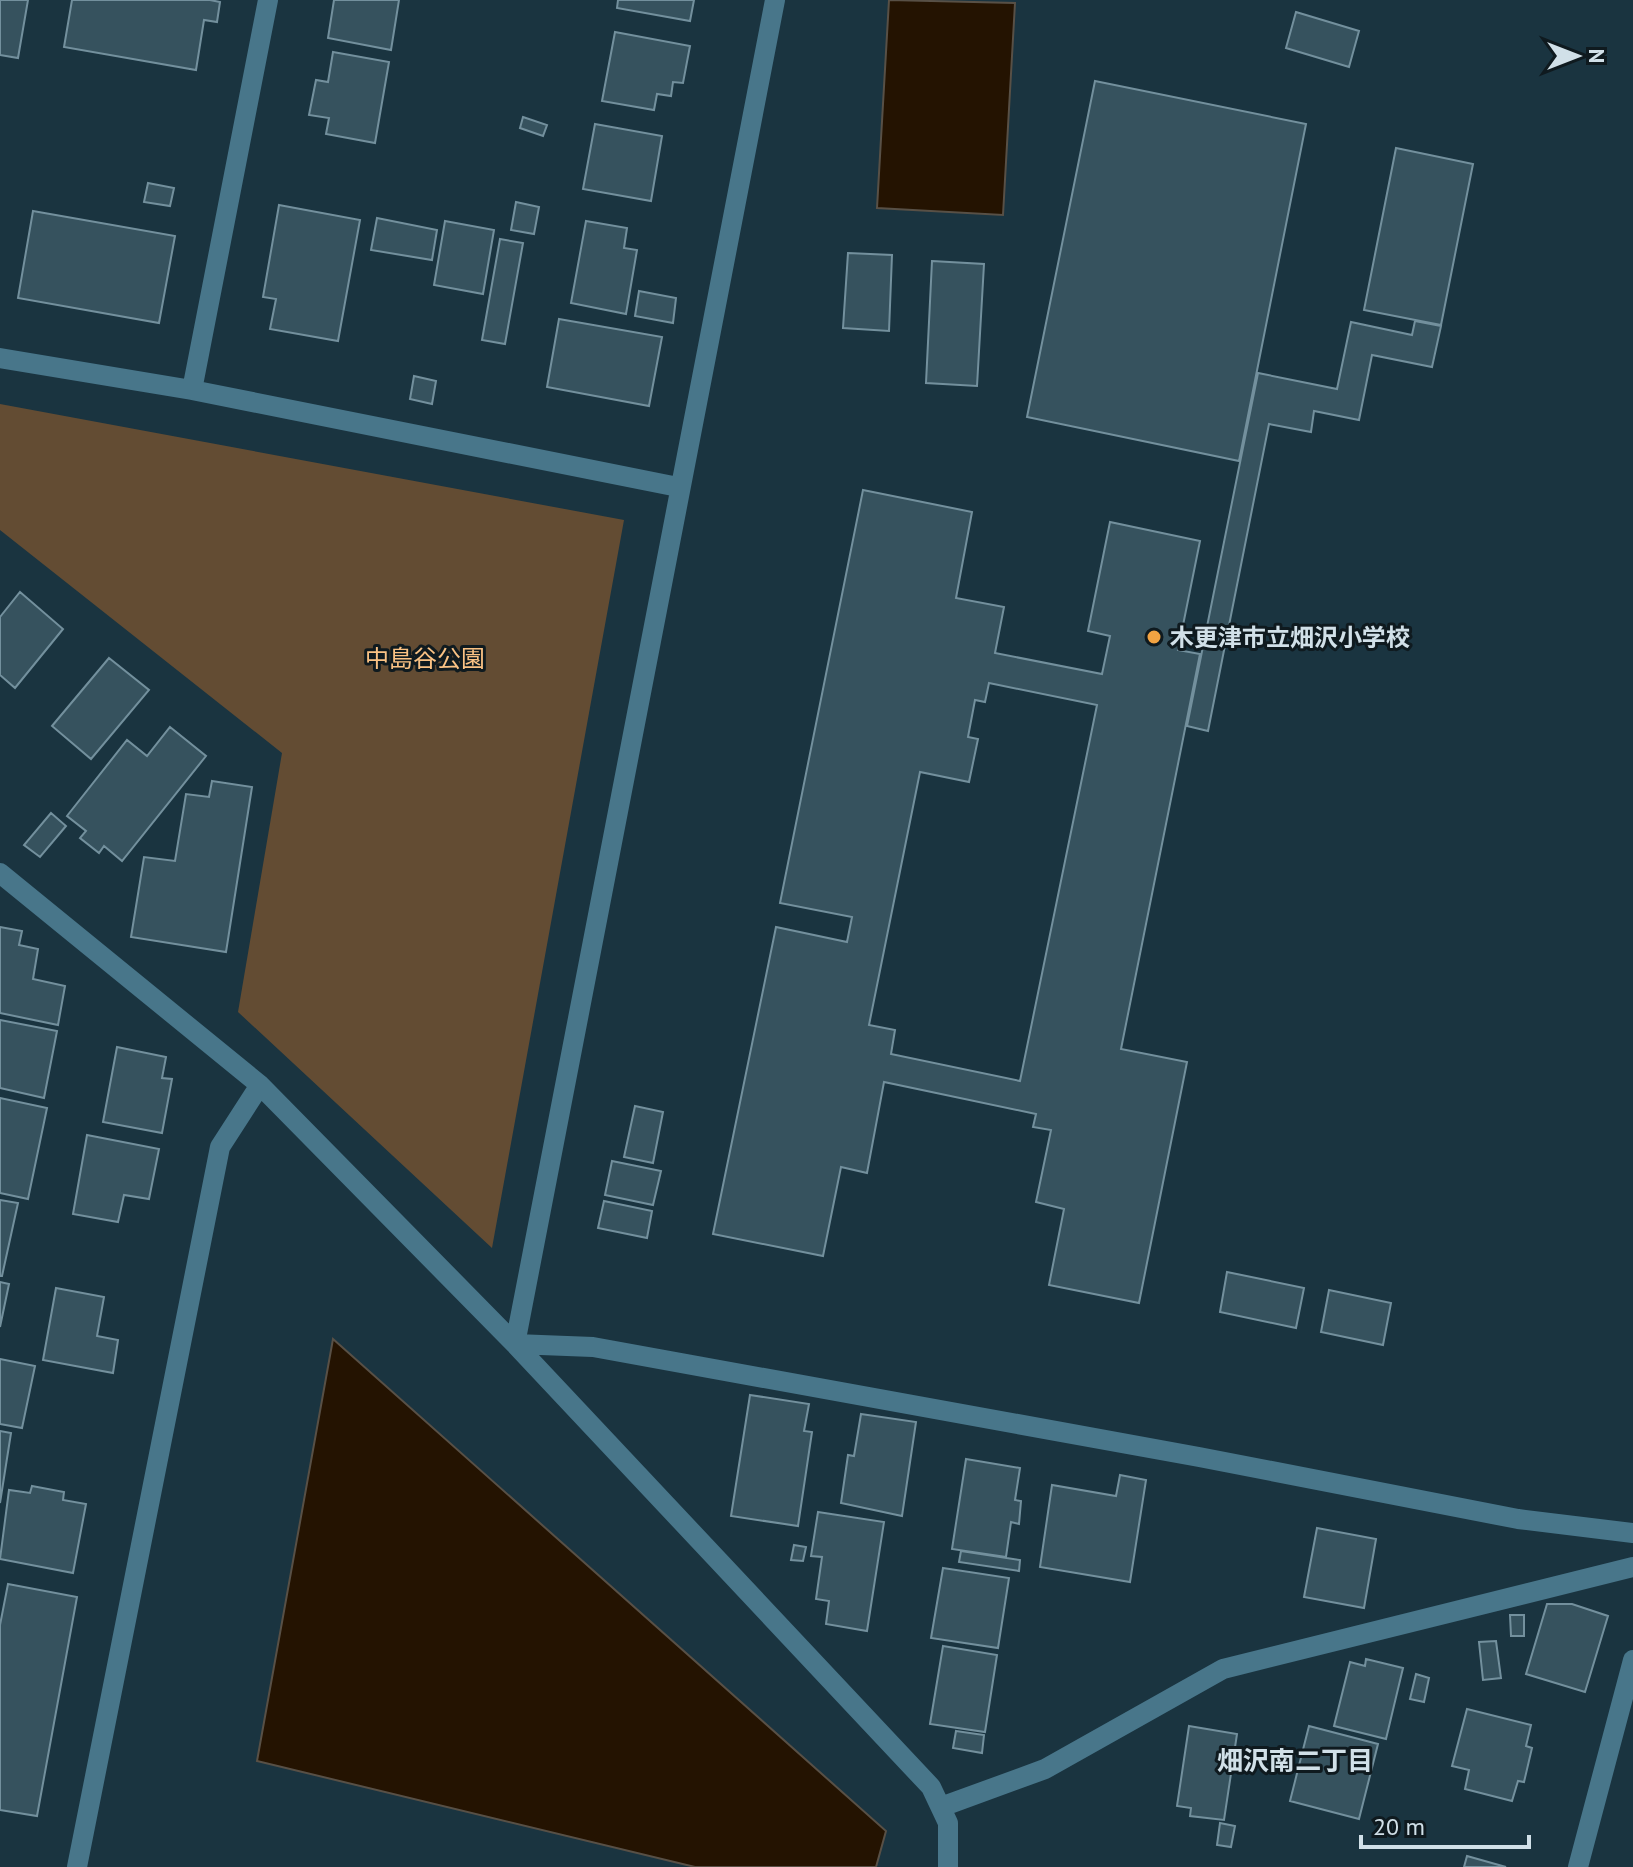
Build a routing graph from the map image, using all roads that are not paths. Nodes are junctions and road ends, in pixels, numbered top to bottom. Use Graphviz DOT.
graph roads {
  1 [pos="268,0"];
  2 [pos="775,0"];
  3 [pos="0,358"];
  4 [pos="192,390"];
  5 [pos="678,487"];
  6 [pos="0,873"];
  7 [pos="260,1085"];
  8 [pos="515,1344"];
  9 [pos="1633,1533"];
  10 [pos="1633,1567"];
  11 [pos="1633,1660"];
  12 [pos="941,1807"];
  13 [pos="77,1867"];
  14 [pos="948,1867"];
  15 [pos="1578,1867"];
  1 -- 4 [label="street"];
  2 -- 5 [label="street"];
  3 -- 4 [label="street"];
  4 -- 5 [label="street"];
  5 -- 8 [label="street"];
  6 -- 7 [label="street"];
  7 -- 8 [label="street"];
  7 -- 13 [label="street"];
  8 -- 9 [label="street"];
  8 -- 12 [label="street"];
  10 -- 12 [label="street"];
  11 -- 15 [label="street"];
  12 -- 14 [label="street"];
}
